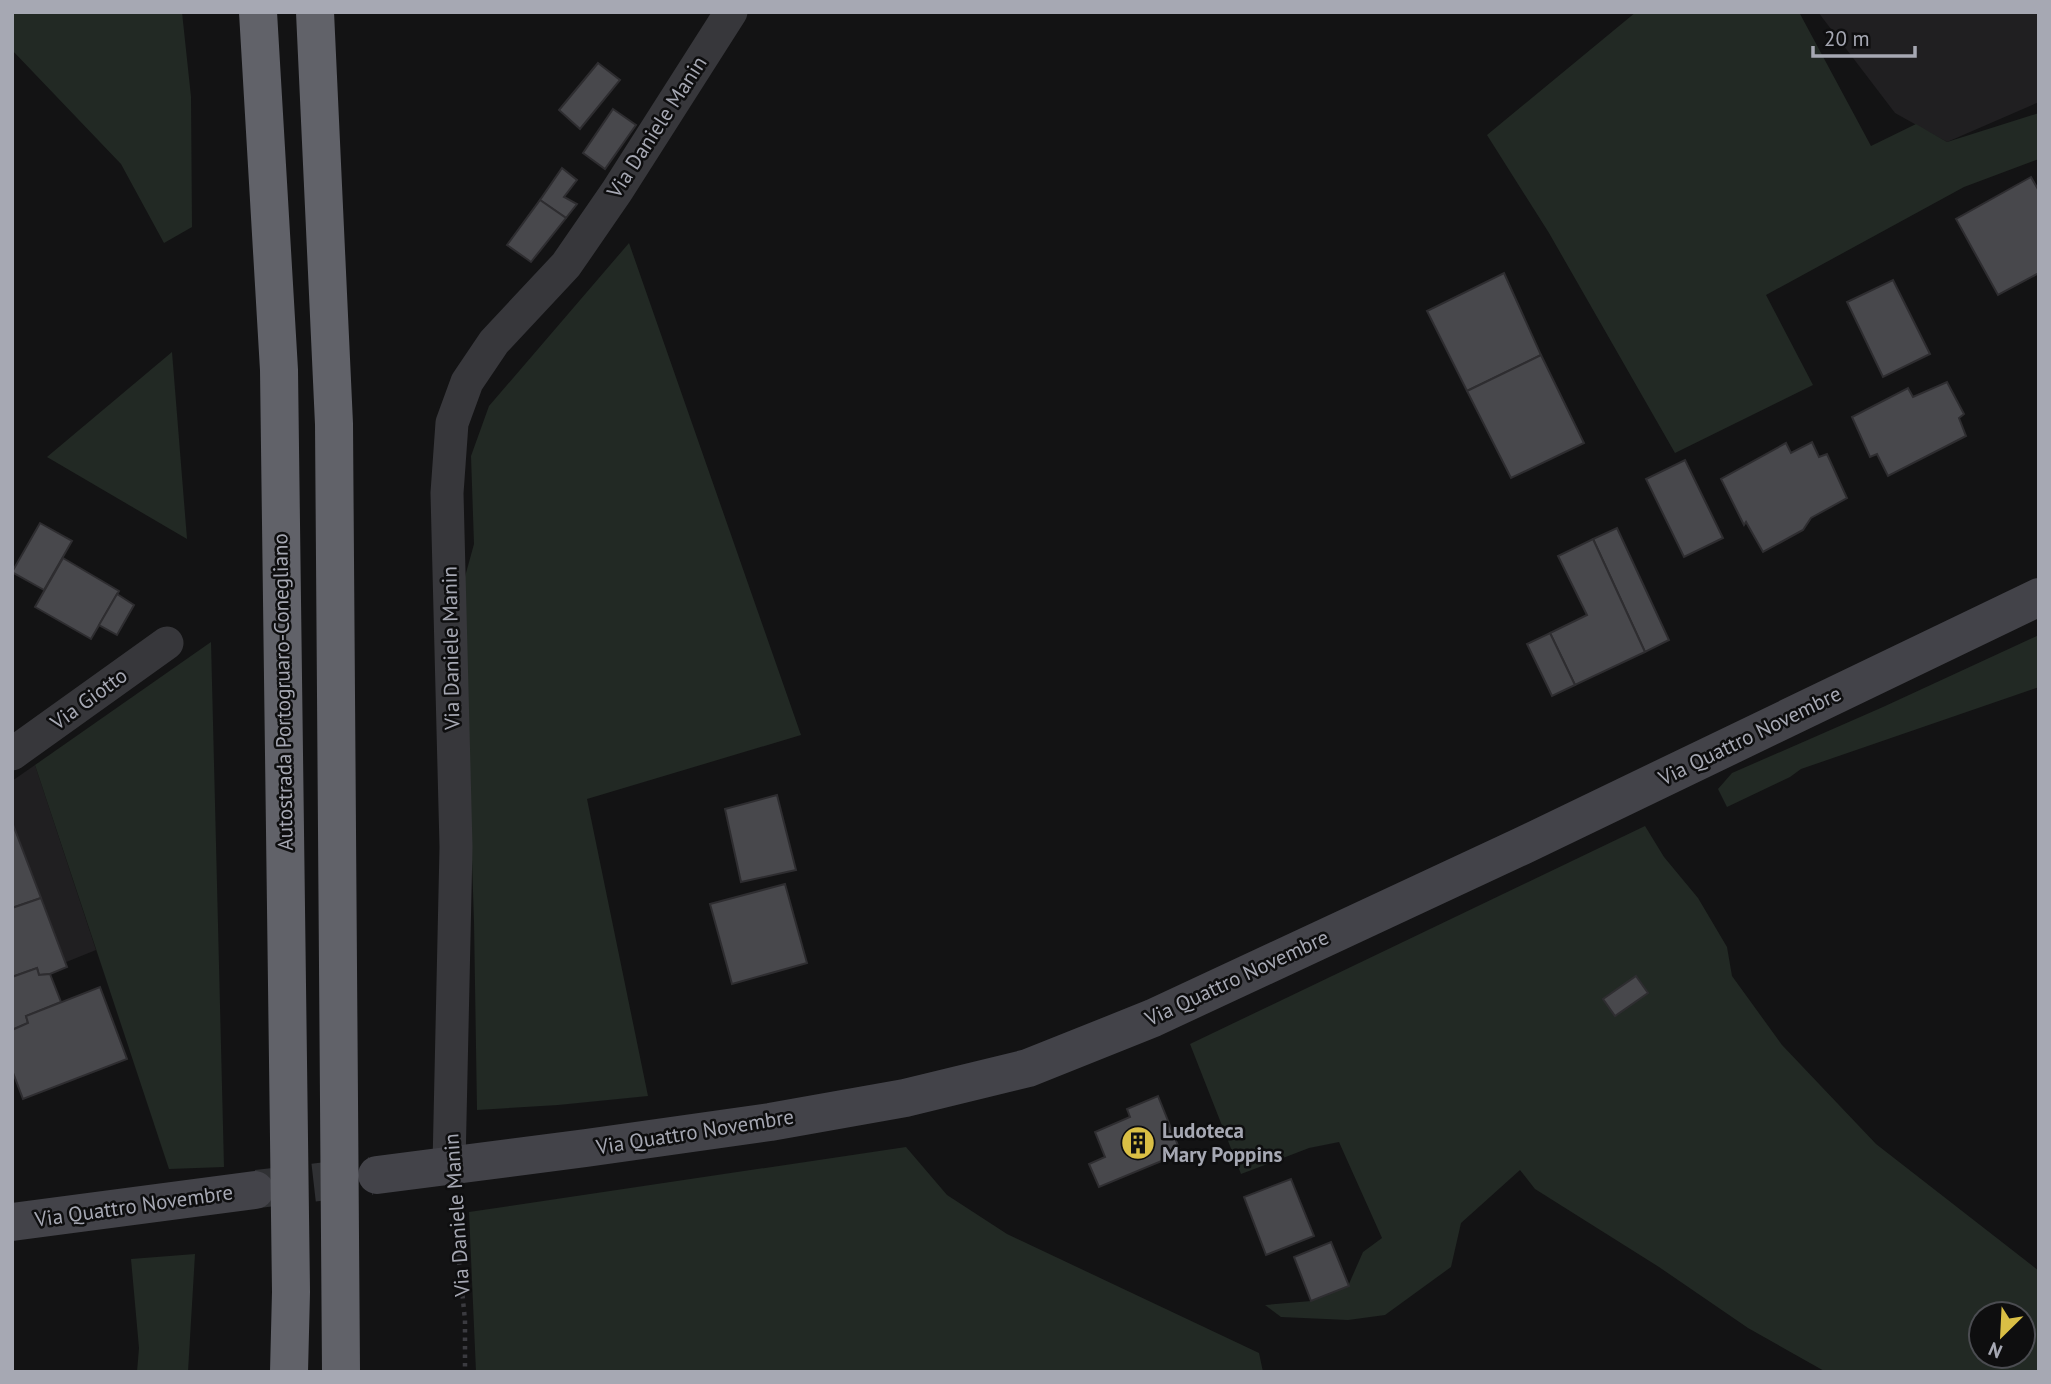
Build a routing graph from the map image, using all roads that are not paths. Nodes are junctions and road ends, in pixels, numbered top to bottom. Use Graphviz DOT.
graph roads {
  1 [pos="233,12"];
  2 [pos="258,12"];
  3 [pos="315,12"];
  4 [pos="322,12"];
  5 [pos="731,12"];
  6 [pos="318,57"];
  7 [pos="279,370"];
  8 [pos="2039,597"];
  9 [pos="167,643"];
  10 [pos="12,754"];
  11 [pos="449,1165"];
  12 [pos="377,1175"];
  13 [pos="255,1190"];
  14 [pos="12,1222"];
  15 [pos="289,1372"];
  16 [pos="341,1372"];
  1 -- 7 [label="highway"];
  2 -- 7 [label="highway, Autostrada Portogruaro-Conegliano"];
  3 -- 6 [label="highway"];
  4 -- 6 [label="highway"];
  5 -- 11 [label="street, Via Daniele Manin"];
  6 -- 16 [label="highway"];
  7 -- 15 [label="highway, Autostrada Portogruaro-Conegliano"];
  8 -- 11 [label="main road, Via Quattro Novembre"];
  9 -- 10 [label="street, Via Giotto"];
  11 -- 12 [label="main road, Via Quattro Novembre"];
  13 -- 14 [label="main road, Via Quattro Novembre"];
}
